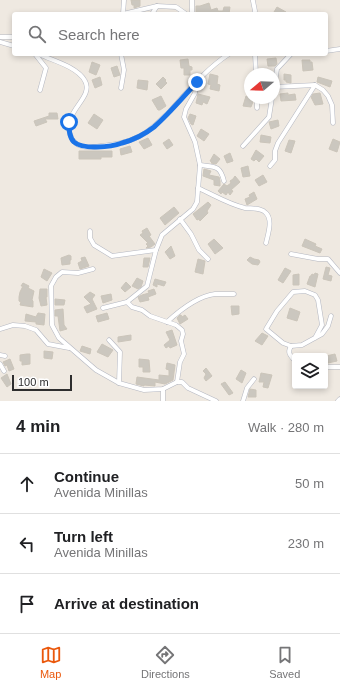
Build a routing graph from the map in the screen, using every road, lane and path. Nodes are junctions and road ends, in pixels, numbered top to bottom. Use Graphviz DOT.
graph roads {
  1 [pos="124,0"];
  2 [pos="192,0"];
  3 [pos="253,1"];
  4 [pos="157,6"];
  5 [pos="123,12"];
  6 [pos="132,12"];
  7 [pos="153,12"];
  8 [pos="183,12"];
  9 [pos="192,12"];
  10 [pos="255,12"];
  11 [pos="0,37"];
  12 [pos="12,37"];
  13 [pos="0,42"];
  14 [pos="12,45"];
  15 [pos="340,49"];
  16 [pos="328,51"];
  17 [pos="37,56"];
  18 [pos="43,56"];
  19 [pos="121,56"];
  20 [pos="226,56"];
  21 [pos="255,56"];
  22 [pos="289,56"];
  23 [pos="256,68"];
  24 [pos="278,68"];
  25 [pos="197,82"];
  26 [pos="315,85"];
  27 [pos="121,88"];
  28 [pos="280,88"];
  29 [pos="40,90"];
  30 [pos="257,104"];
  31 [pos="271,104"];
  32 [pos="257,108"];
  33 [pos="333,123"];
  34 [pos="242,146"];
  35 [pos="200,165"];
  36 [pos="270,166"];
  37 [pos="224,181"];
  38 [pos="198,188"];
  39 [pos="180,219"];
  40 [pos="90,232"];
  41 [pos="266,243"];
  42 [pos="156,250"];
  43 [pos="291,254"];
  44 [pos="208,260"];
  45 [pos="94,270"];
  46 [pos="340,273"];
  47 [pos="234,294"];
  48 [pos="127,302"];
  49 [pos="103,308"];
  50 [pos="331,316"];
  51 [pos="167,322"];
  52 [pos="0,328"];
  53 [pos="315,338"];
  54 [pos="109,340"];
  55 [pos="291,346"];
  56 [pos="70,348"];
  57 [pos="0,355"];
  58 [pos="5,356"];
  59 [pos="292,358"];
  60 [pos="0,364"];
  61 [pos="328,366"];
  62 [pos="340,367"];
  63 [pos="4,371"];
  64 [pos="254,379"];
  65 [pos="177,382"];
  66 [pos="118,383"];
  67 [pos="163,389"];
  68 [pos="163,401"];
  69 [pos="216,401"];
  70 [pos="243,401"];
  1 -- 5 [label="street"];
  2 -- 9 [label="street"];
  3 -- 10 [label="street"];
  4 -- 6 [label="street"];
  4 -- 7 [label="street"];
  4 -- 8 [label="street"];
  11 -- 12 [label="street"];
  13 -- 14 [label="street"];
  15 -- 16 [label="street"];
  17 -- 29 [label="street"];
  18 -- 25 [label="street"];
  19 -- 27 [label="street"];
  20 -- 25 [label="street"];
  21 -- 23 [label="street"];
  22 -- 24 [label="street"];
  25 -- 35 [label="street"];
  26 -- 28 [label="street"];
  26 -- 33 [label="street"];
  26 -- 36 [label="street"];
  30 -- 32 [label="street"];
  31 -- 34 [label="street"];
  35 -- 37 [label="street"];
  35 -- 38 [label="street"];
  38 -- 39 [label="street"];
  38 -- 41 [label="street"];
  39 -- 42 [label="street"];
  39 -- 44 [label="street"];
  40 -- 42 [label="street"];
  42 -- 48 [label="street"];
  43 -- 46 [label="street"];
  45 -- 56 [label="street"];
  47 -- 51 [label="street"];
  48 -- 49 [label="street"];
  48 -- 51 [label="street"];
  50 -- 53 [label="street"];
  51 -- 65 [label="street"];
  52 -- 56 [label="street"];
  53 -- 55 [label="street"];
  53 -- 55 [label="street"];
  54 -- 66 [label="street"];
  55 -- 59 [label="street"];
  56 -- 66 [label="street"];
  57 -- 58 [label="street"];
  60 -- 63 [label="street"];
  61 -- 62 [label="street"];
  64 -- 70 [label="street"];
  65 -- 67 [label="street"];
  65 -- 69 [label="street"];
  66 -- 67 [label="street"];
  67 -- 68 [label="street"];
}
